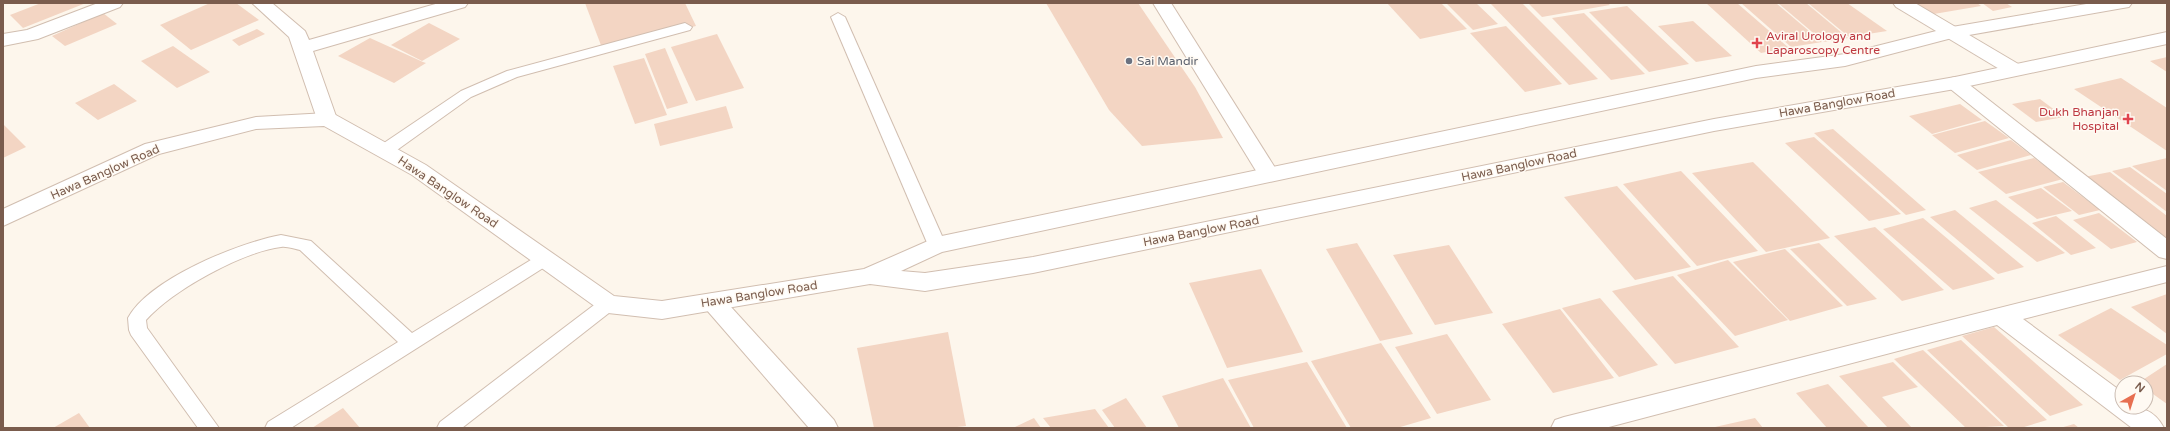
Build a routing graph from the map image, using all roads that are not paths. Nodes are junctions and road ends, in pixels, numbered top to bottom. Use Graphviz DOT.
graph roads {
  1 [pos="114,3"];
  2 [pos="262,3"];
  3 [pos="459,3"];
  4 [pos="1164,3"];
  5 [pos="1902,3"];
  6 [pos="2123,3"];
  7 [pos="838,17"];
  8 [pos="685,27"];
  9 [pos="1952,33"];
  10 [pos="2167,38"];
  11 [pos="3,40"];
  12 [pos="302,48"];
  13 [pos="2014,69"];
  14 [pos="1954,83"];
  15 [pos="327,119"];
  16 [pos="384,151"];
  17 [pos="1268,174"];
  18 [pos="3,218"];
  19 [pos="937,245"];
  20 [pos="2167,251"];
  21 [pos="545,259"];
  22 [pos="2167,274"];
  23 [pos="870,276"];
  24 [pos="713,302"];
  25 [pos="608,304"];
  26 [pos="2002,314"];
  27 [pos="411,343"];
  28 [pos="2114,400"];
  29 [pos="2134,415"];
  30 [pos="209,428"];
  31 [pos="275,428"];
  32 [pos="447,428"];
  33 [pos="825,428"];
  34 [pos="1564,428"];
  35 [pos="2151,428"];
  1 -- 11 [label="street"];
  2 -- 12 [label="street"];
  3 -- 12 [label="street"];
  4 -- 17 [label="street"];
  5 -- 9 [label="street"];
  6 -- 9 [label="street, Hawa Banglow Road"];
  7 -- 19 [label="lane"];
  8 -- 16 [label="lane"];
  9 -- 13 [label="street"];
  9 -- 17 [label="street, Hawa Banglow Road"];
  10 -- 13 [label="street, Hawa Banglow Road"];
  12 -- 15 [label="street"];
  13 -- 14 [label="street, Hawa Banglow Road"];
  14 -- 20 [label="street"];
  14 -- 23 [label="street, Hawa Banglow Road"];
  15 -- 16 [label="street, Hawa Banglow Road"];
  15 -- 18 [label="street, Hawa Banglow Road"];
  16 -- 21 [label="street, Hawa Banglow Road"];
  17 -- 19 [label="street, Hawa Banglow Road"];
  19 -- 23 [label="street, Hawa Banglow Road"];
  21 -- 25 [label="street, Hawa Banglow Road"];
  21 -- 27 [label="lane"];
  22 -- 26 [label="street"];
  23 -- 24 [label="street, Hawa Banglow Road"];
  24 -- 25 [label="street, Hawa Banglow Road"];
  24 -- 33 [label="street"];
  25 -- 32 [label="lane"];
  26 -- 28 [label="street"];
  26 -- 34 [label="street"];
  27 -- 30 [label="lane"];
  27 -- 31 [label="lane"];
  29 -- 35 [label="street"];
}
